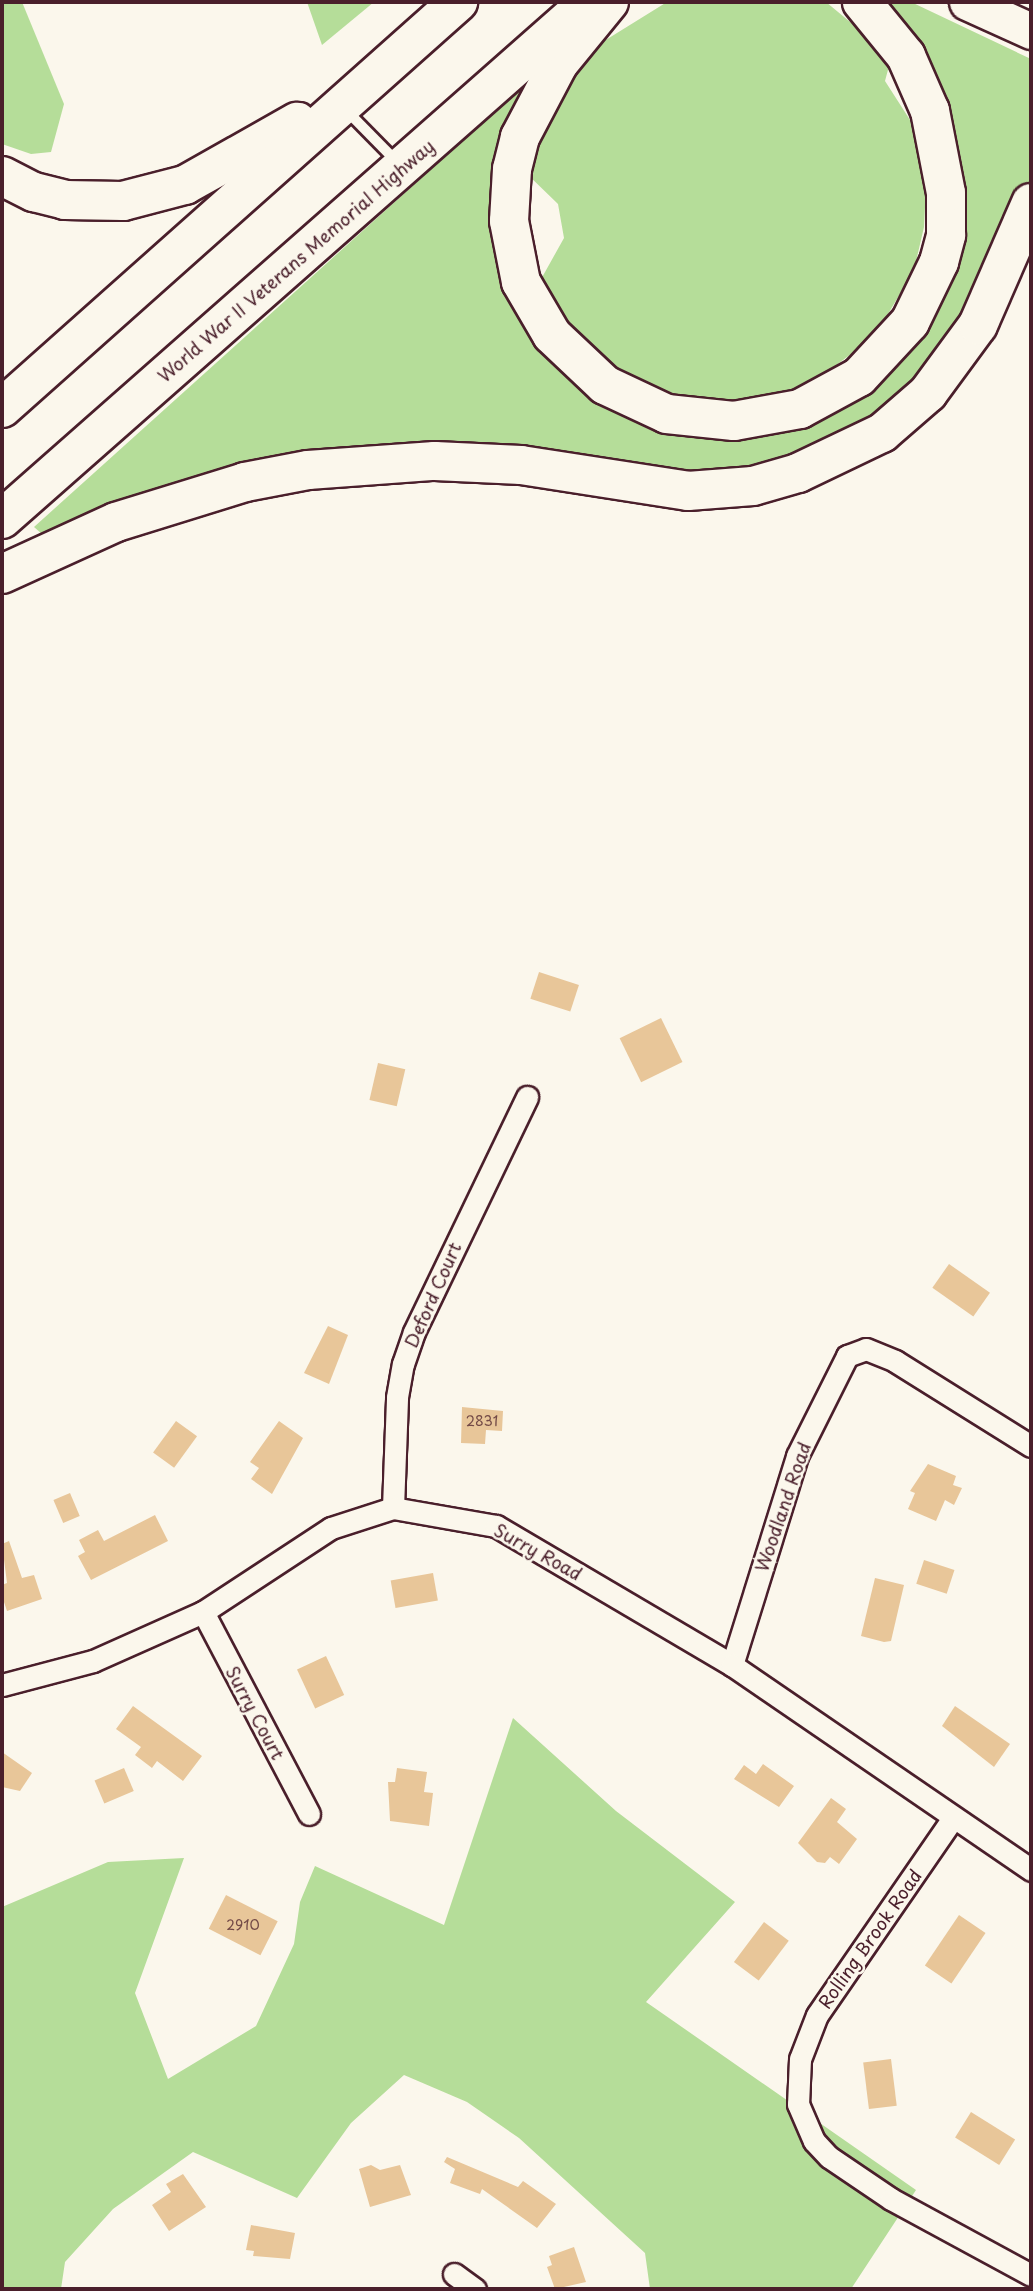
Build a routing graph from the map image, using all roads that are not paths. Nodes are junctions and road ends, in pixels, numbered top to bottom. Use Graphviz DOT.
graph roads {
  1 [pos="458,2"];
  2 [pos="589,2"];
  3 [pos="609,2"];
  4 [pos="862,2"];
  5 [pos="967,2"];
  6 [pos="1031,32"];
  7 [pos="379,72"];
  8 [pos="341,106"];
  9 [pos="402,167"];
  10 [pos="2,176"];
  11 [pos="1031,203"];
  12 [pos="2,408"];
  13 [pos="2,519"];
  14 [pos="2,574"];
  15 [pos="527,1097"];
  16 [pos="1031,1446"];
  17 [pos="393,1508"];
  18 [pos="203,1612"];
  19 [pos="732,1665"];
  20 [pos="2,1685"];
  21 [pos="309,1814"];
  22 [pos="953,1818"];
  23 [pos="1031,1870"];
  24 [pos="454,2274"];
  25 [pos="1031,2275"];
  26 [pos="475,2289"];
  1 -- 7 [label="highway"];
  2 -- 9 [label="highway, World War II Veterans Memorial Highway"];
  3 -- 4 [label="highway"];
  5 -- 6 [label="main road"];
  7 -- 8 [label="highway"];
  7 -- 10 [label="highway"];
  8 -- 9 [label="lane"];
  8 -- 12 [label="highway"];
  9 -- 13 [label="highway, World War II Veterans Memorial Highway"];
  11 -- 14 [label="highway"];
  15 -- 17 [label="street, Deford Court"];
  16 -- 19 [label="street, Woodland Road"];
  17 -- 18 [label="street, Surry Road"];
  17 -- 19 [label="street, Surry Road"];
  18 -- 20 [label="street, Surry Road"];
  18 -- 21 [label="street, Surry Court"];
  19 -- 22 [label="street, Surry Road"];
  22 -- 23 [label="street, Surry Road"];
  22 -- 25 [label="street, Rolling Brook Road"];
  24 -- 26 [label="street"];
}
